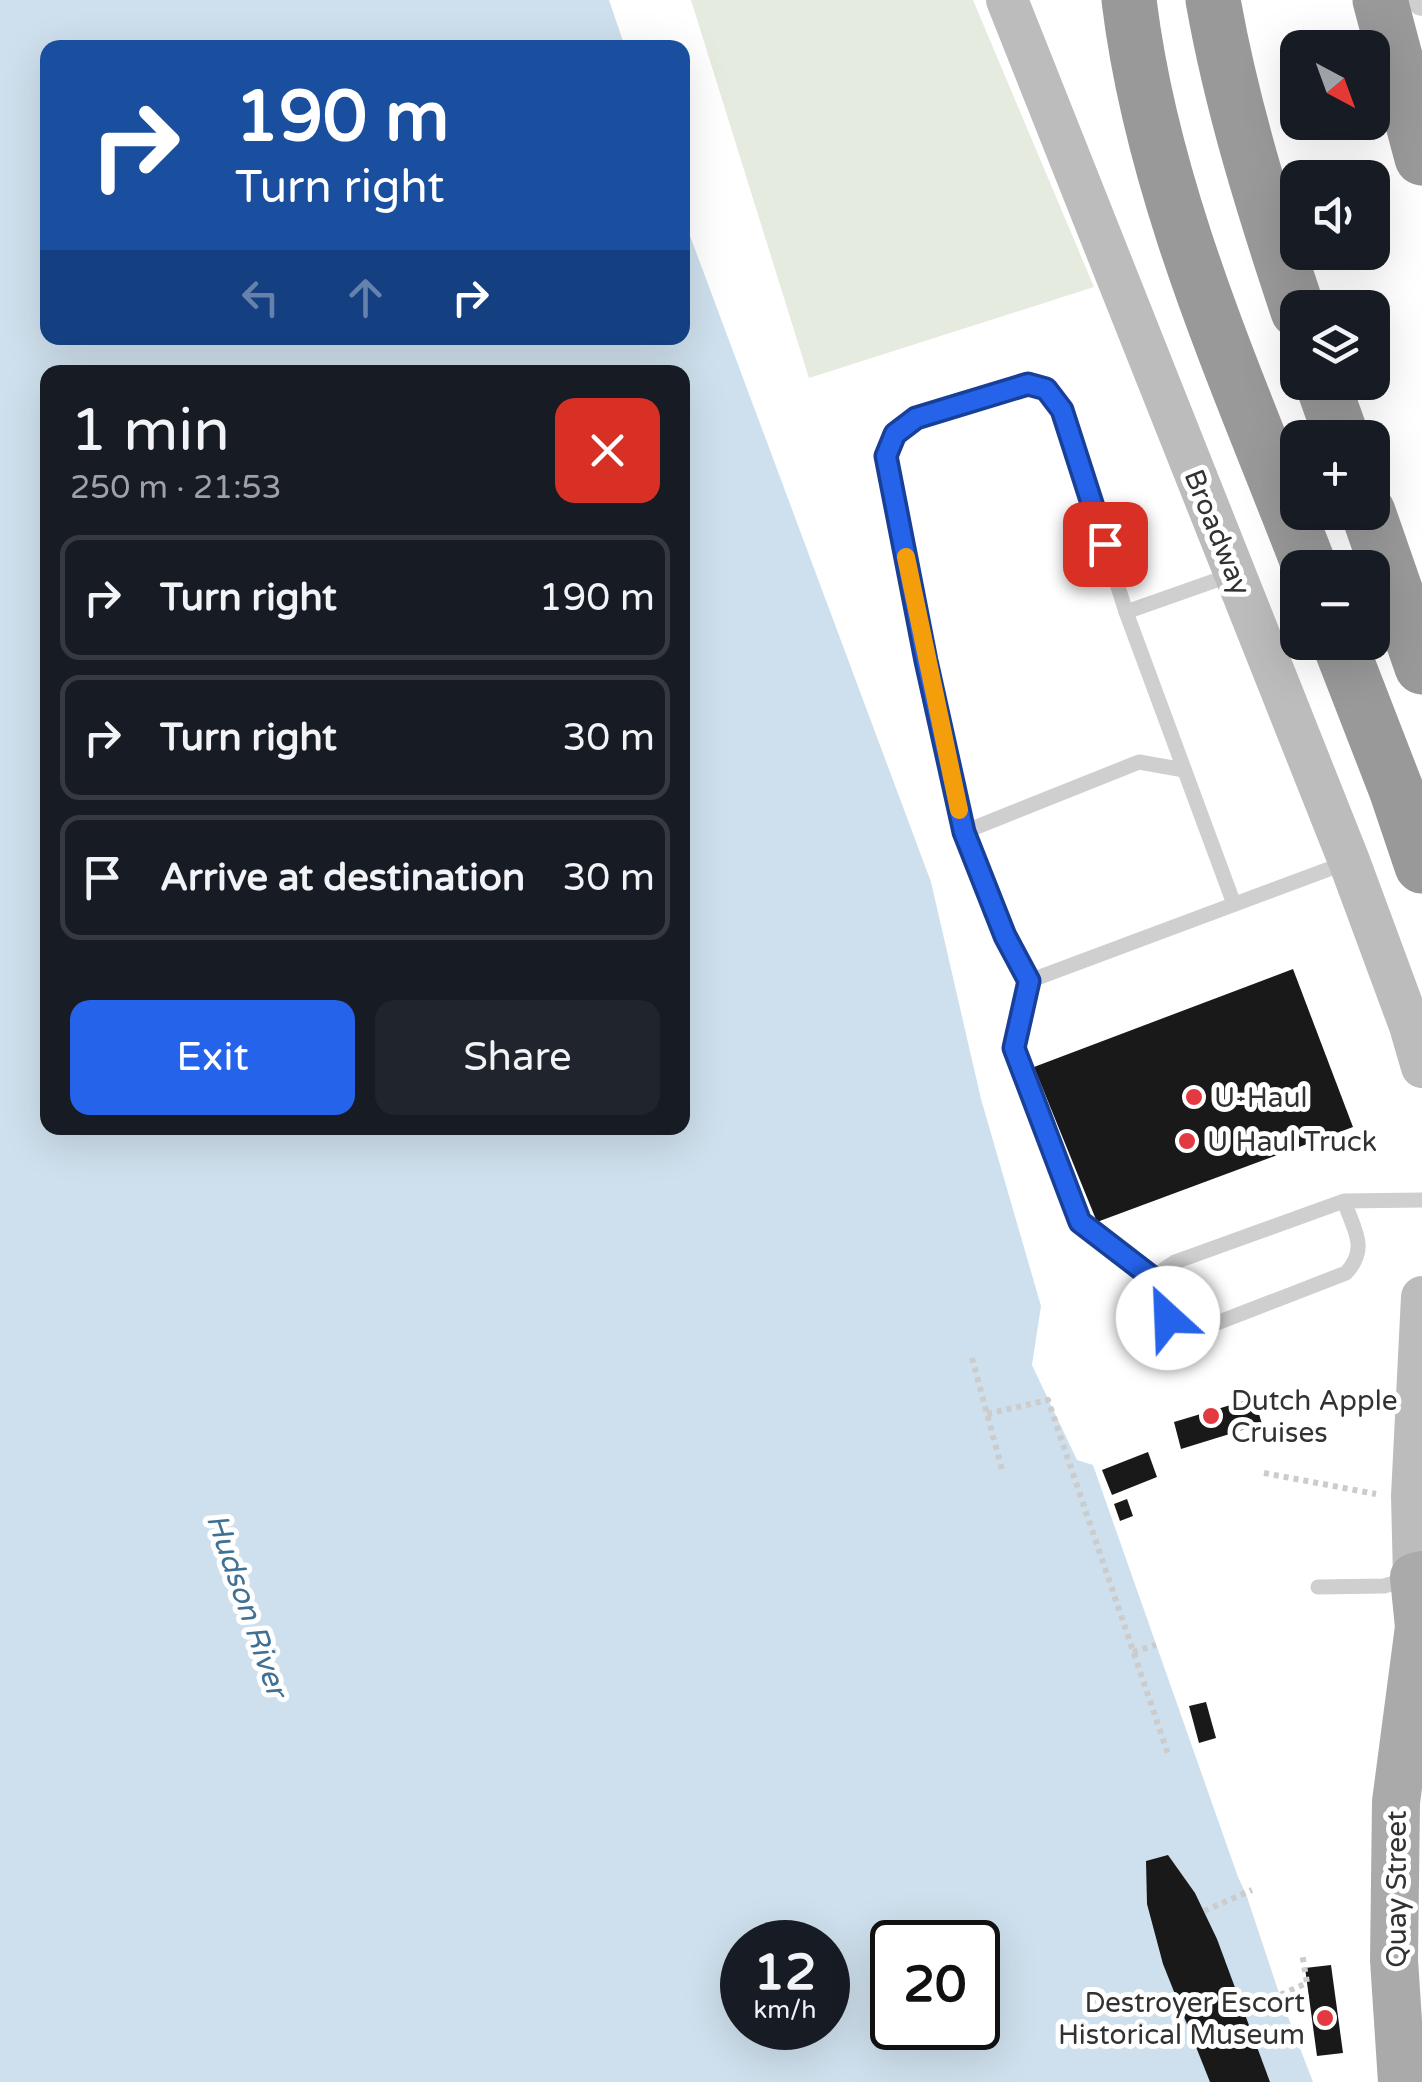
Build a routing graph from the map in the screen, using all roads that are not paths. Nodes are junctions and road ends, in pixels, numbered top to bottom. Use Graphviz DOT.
graph roads {
  1 [pos="1007,0"];
  2 [pos="1129,0"];
  3 [pos="1213,0"];
  4 [pos="1401,2"];
  5 [pos="1422,70"];
  6 [pos="1422,158"];
  7 [pos="1291,290"];
  8 [pos="1374,530"];
  9 [pos="1303,550"];
  10 [pos="1235,574"];
  11 [pos="1126,612"];
  12 [pos="1346,660"];
  13 [pos="1422,667"];
  14 [pos="1184,770"];
  15 [pos="1396,789"];
  16 [pos="964,832"];
  17 [pos="1349,862"];
  18 [pos="1422,866"];
  19 [pos="1422,885"];
  20 [pos="1234,904"];
  21 [pos="1029,981"];
  22 [pos="1422,1067"];
  23 [pos="1422,1200"];
  24 [pos="1344,1201"];
  25 [pos="1158,1282"];
  26 [pos="1421,1326"];
  27 [pos="1418,1576"];
  28 [pos="1318,1587"];
  29 [pos="1402,2082"];
  1 -- 10 [label="street, Broadway"];
  2 -- 9 [label="highway"];
  3 -- 7 [label="highway"];
  4 -- 5 [label="highway"];
  4 -- 6 [label="highway"];
  8 -- 13 [label="highway"];
  10 -- 11 [label="lane"];
  10 -- 17 [label="street, Broadway"];
  11 -- 14 [label="lane"];
  11 -- 16 [label="lane"];
  12 -- 15 [label="highway"];
  14 -- 16 [label="lane"];
  14 -- 20 [label="lane"];
  15 -- 18 [label="highway"];
  15 -- 19 [label="highway"];
  16 -- 21 [label="lane"];
  17 -- 20 [label="lane"];
  17 -- 22 [label="street, Broadway"];
  20 -- 21 [label="lane"];
  21 -- 25 [label="lane"];
  23 -- 24 [label="lane"];
  24 -- 25 [label="lane"];
  24 -- 25 [label="lane"];
  26 -- 27 [label="street"];
  27 -- 28 [label="lane"];
  27 -- 29 [label="main road, Quay Street"];
}
